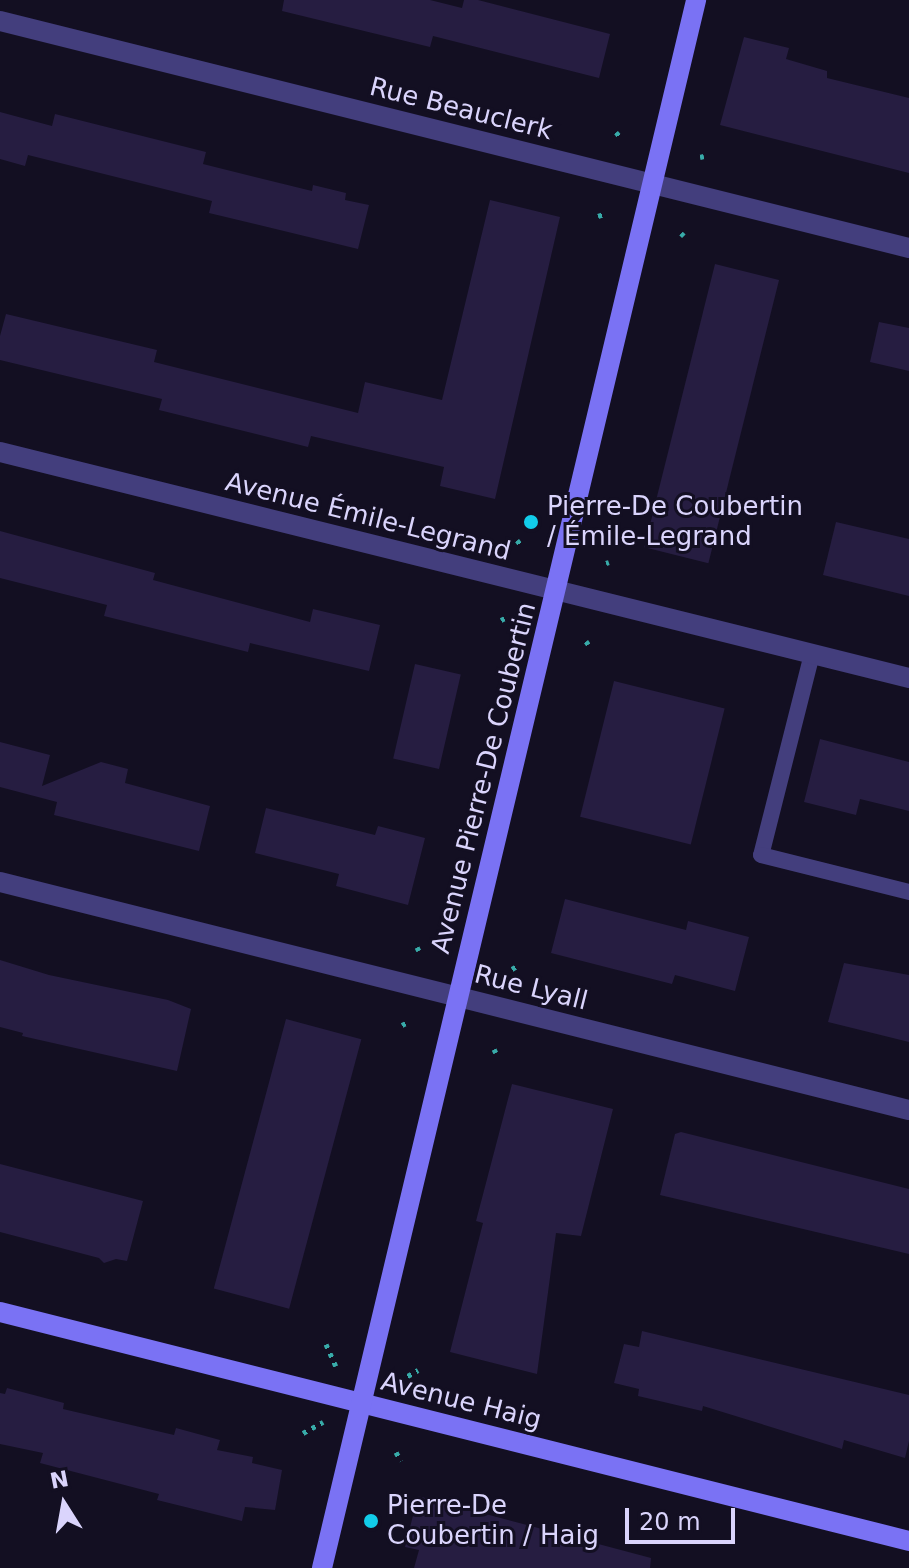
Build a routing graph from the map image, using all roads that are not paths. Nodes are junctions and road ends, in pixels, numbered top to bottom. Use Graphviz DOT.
graph roads {
  1 [pos="696,0"];
  2 [pos="0,21"];
  3 [pos="651,183"];
  4 [pos="909,248"];
  5 [pos="0,452"];
  6 [pos="556,590"];
  7 [pos="812,654"];
  8 [pos="909,678"];
  9 [pos="0,882"];
  10 [pos="909,892"];
  11 [pos="457,997"];
  12 [pos="909,1110"];
  13 [pos="0,1312"];
  14 [pos="361,1403"];
  15 [pos="909,1541"];
  16 [pos="322,1568"];
  1 -- 3 [label="street, Avenue Pierre-De Coubertin"];
  2 -- 3 [label="street, Rue Beauclerk"];
  3 -- 4 [label="street, Rue Beauclerk"];
  3 -- 6 [label="street, Avenue Pierre-De Coubertin"];
  5 -- 6 [label="street, Avenue Émile-Legrand"];
  6 -- 7 [label="street, Avenue Émile-Legrand"];
  6 -- 11 [label="street, Avenue Pierre-De Coubertin"];
  7 -- 8 [label="street, Avenue Émile-Legrand"];
  7 -- 10 [label="lane"];
  9 -- 11 [label="street, Rue Lyall"];
  11 -- 12 [label="street, Rue Lyall"];
  11 -- 14 [label="street, Avenue Pierre-De Coubertin"];
  13 -- 14 [label="street, Avenue Haig"];
  14 -- 15 [label="street, Avenue Haig"];
  14 -- 16 [label="street, Avenue Pierre-De Coubertin"];
}
